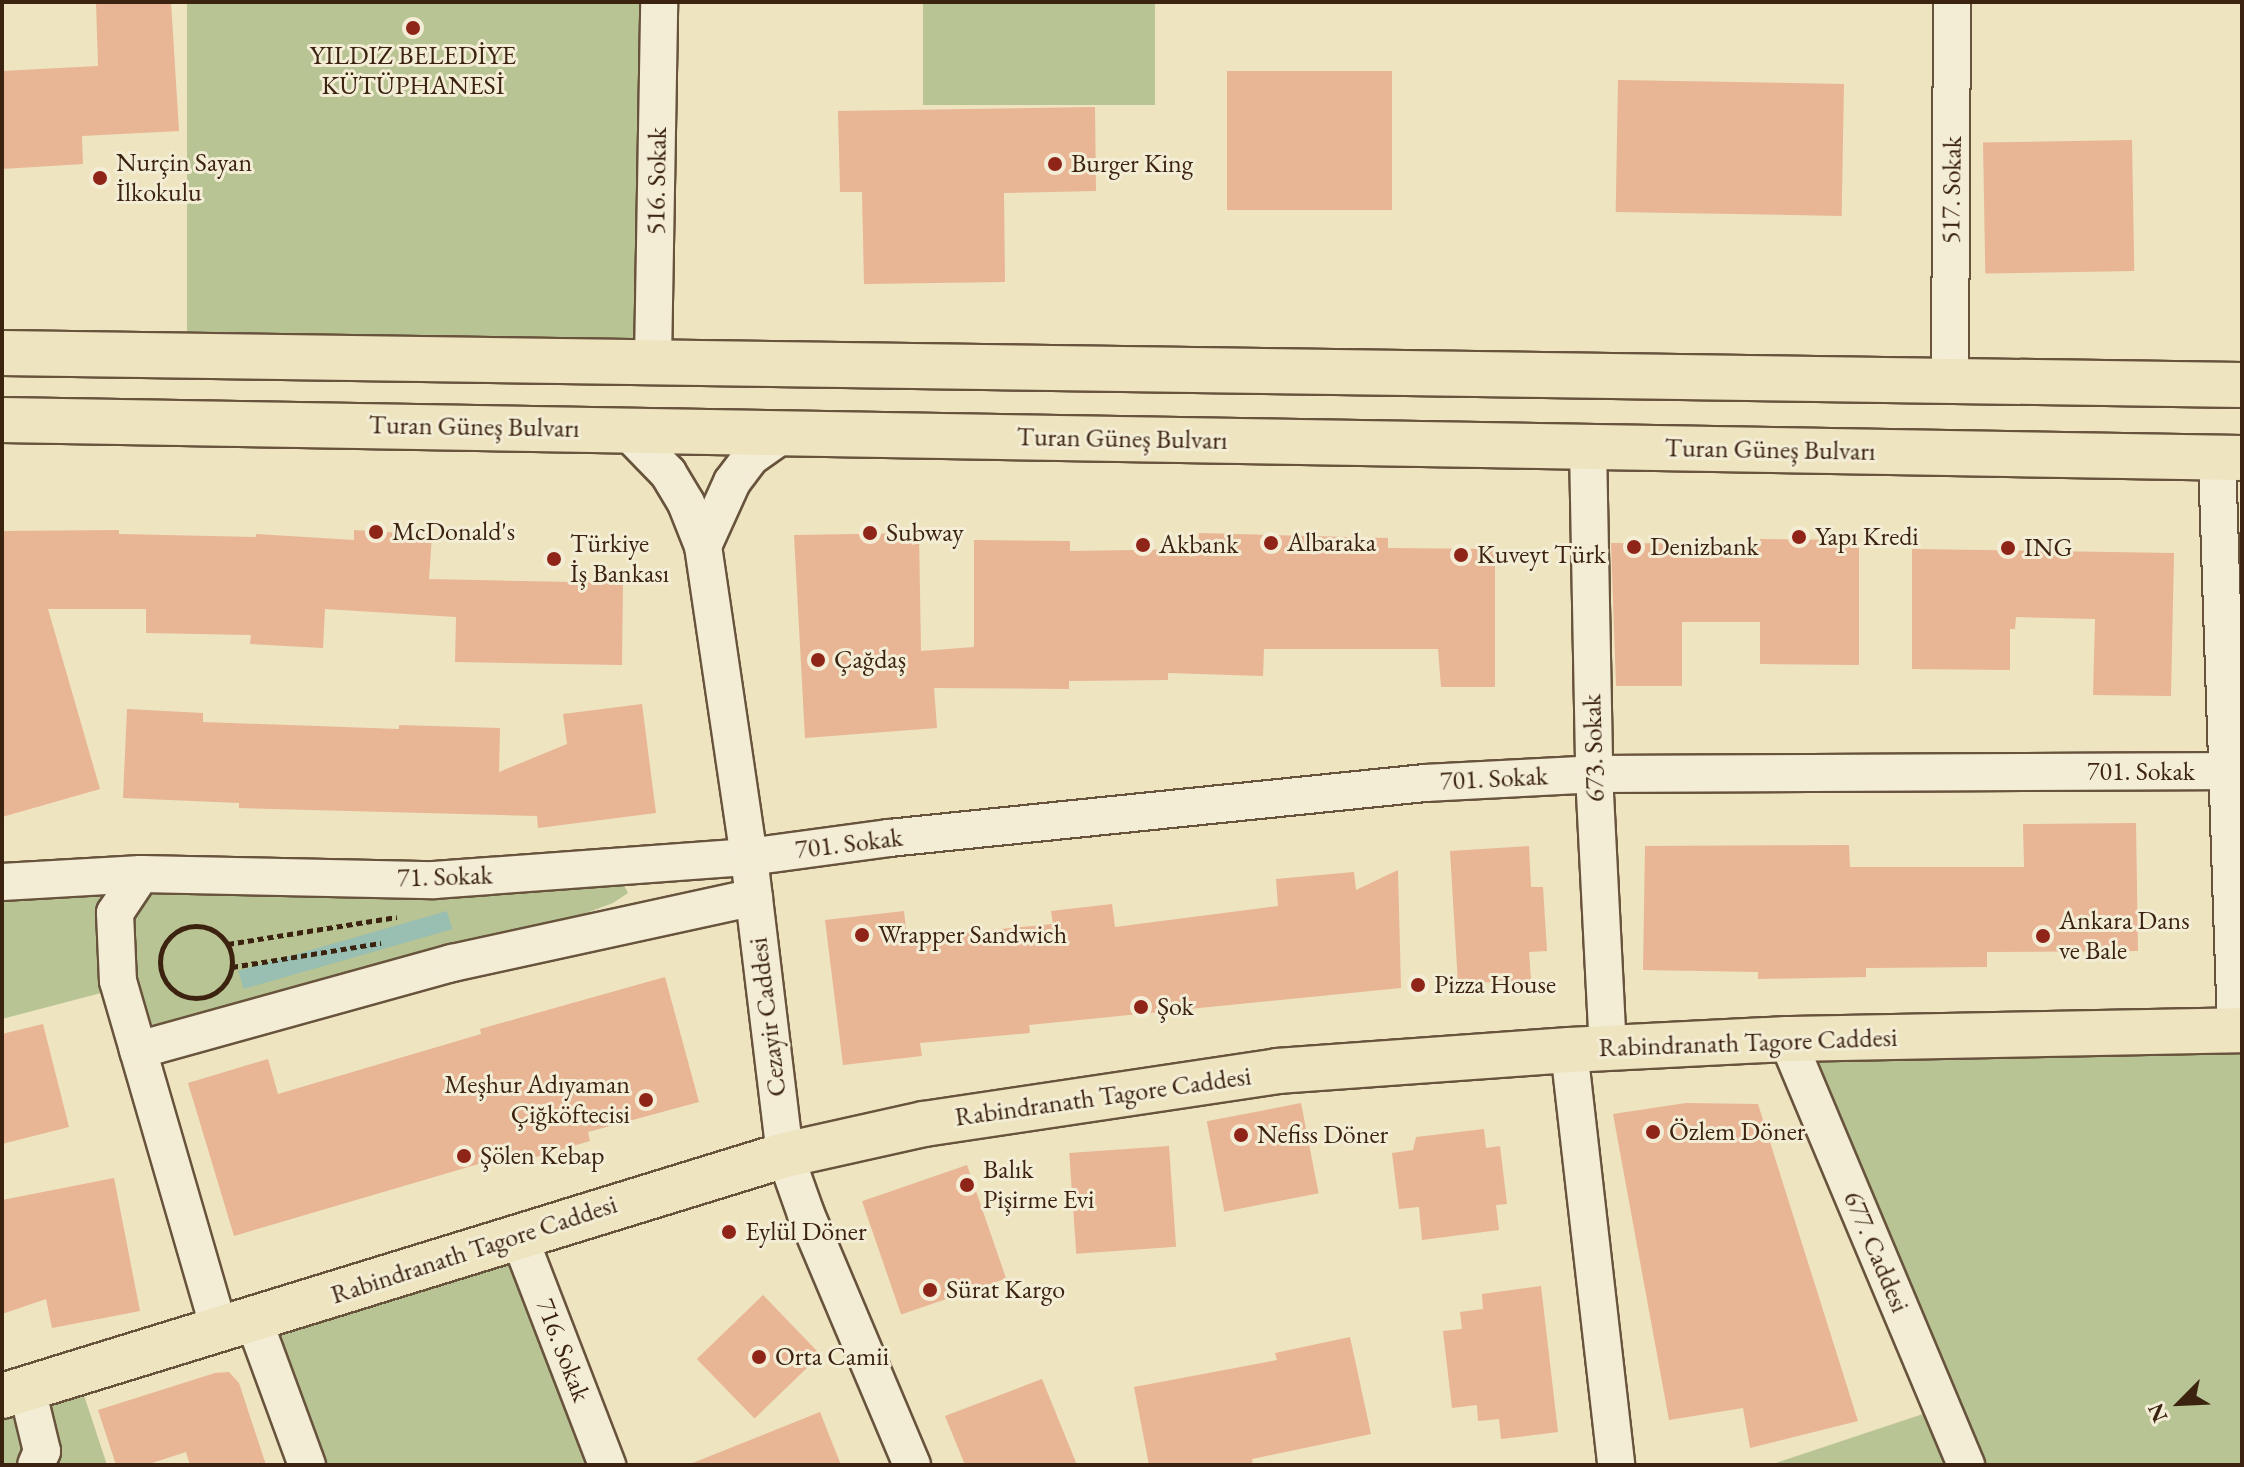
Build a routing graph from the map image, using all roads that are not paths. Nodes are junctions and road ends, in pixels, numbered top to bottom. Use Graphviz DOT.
graph roads {
  1 [pos="659,2"];
  2 [pos="1952,2"];
  3 [pos="2,353"];
  4 [pos="653,360"];
  5 [pos="1950,378"];
  6 [pos="2242,385"];
  7 [pos="2,420"];
  8 [pos="625,429"];
  9 [pos="785,433"];
  10 [pos="1588,447"];
  11 [pos="2230,458"];
  12 [pos="703,546"];
  13 [pos="2236,772"];
  14 [pos="1594,774"];
  15 [pos="749,857"];
  16 [pos="141,874"];
  17 [pos="2,882"];
  18 [pos="754,897"];
  19 [pos="2239,1030"];
  20 [pos="1787,1039"];
  21 [pos="1588,1049"];
  22 [pos="138,1050"];
  23 [pos="785,1155"];
  24 [pos="518,1234"];
  25 [pos="237,1326"];
  26 [pos="14,1392"];
  27 [pos="36,1465"];
  28 [pos="307,1465"];
  29 [pos="607,1465"];
  30 [pos="912,1465"];
  31 [pos="1616,1465"];
  32 [pos="1966,1465"];
  1 -- 4 [label="street, 516. Sokak"];
  2 -- 5 [label="street, 517. Sokak"];
  3 -- 4 [label="main road"];
  4 -- 5 [label="main road"];
  5 -- 6 [label="main road"];
  7 -- 8 [label="main road, Turan Güneş Bulvarı"];
  8 -- 9 [label="main road, Turan Güneş Bulvarı"];
  8 -- 12 [label="street, Cezayir Caddesi"];
  9 -- 10 [label="main road, Turan Güneş Bulvarı"];
  9 -- 12 [label="street"];
  10 -- 11 [label="main road, Turan Güneş Bulvarı"];
  10 -- 14 [label="street, 673. Sokak"];
  11 -- 13 [label="street"];
  12 -- 15 [label="street, Cezayir Caddesi"];
  13 -- 14 [label="street, 701. Sokak"];
  13 -- 19 [label="street"];
  14 -- 15 [label="street, 701. Sokak"];
  14 -- 21 [label="street, 673. Sokak"];
  15 -- 16 [label="street, 71. Sokak"];
  15 -- 18 [label="street, Cezayir Caddesi"];
  16 -- 17 [label="street, 71. Sokak"];
  16 -- 22 [label="street"];
  18 -- 22 [label="street"];
  18 -- 23 [label="street, Cezayir Caddesi"];
  19 -- 20 [label="main road, Rabindranath Tagore Caddesi"];
  20 -- 21 [label="main road, Rabindranath Tagore Caddesi"];
  20 -- 32 [label="street, 677. Caddesi"];
  21 -- 23 [label="main road, Rabindranath Tagore Caddesi"];
  21 -- 31 [label="street, 673. Sokak"];
  22 -- 25 [label="street"];
  23 -- 24 [label="main road, Rabindranath Tagore Caddesi"];
  23 -- 30 [label="street, Cezayir Caddesi"];
  24 -- 25 [label="main road, Rabindranath Tagore Caddesi"];
  24 -- 29 [label="street, 716. Sokak"];
  25 -- 26 [label="main road, Rabindranath Tagore Caddesi"];
  25 -- 28 [label="street"];
  26 -- 27 [label="street"];
}
